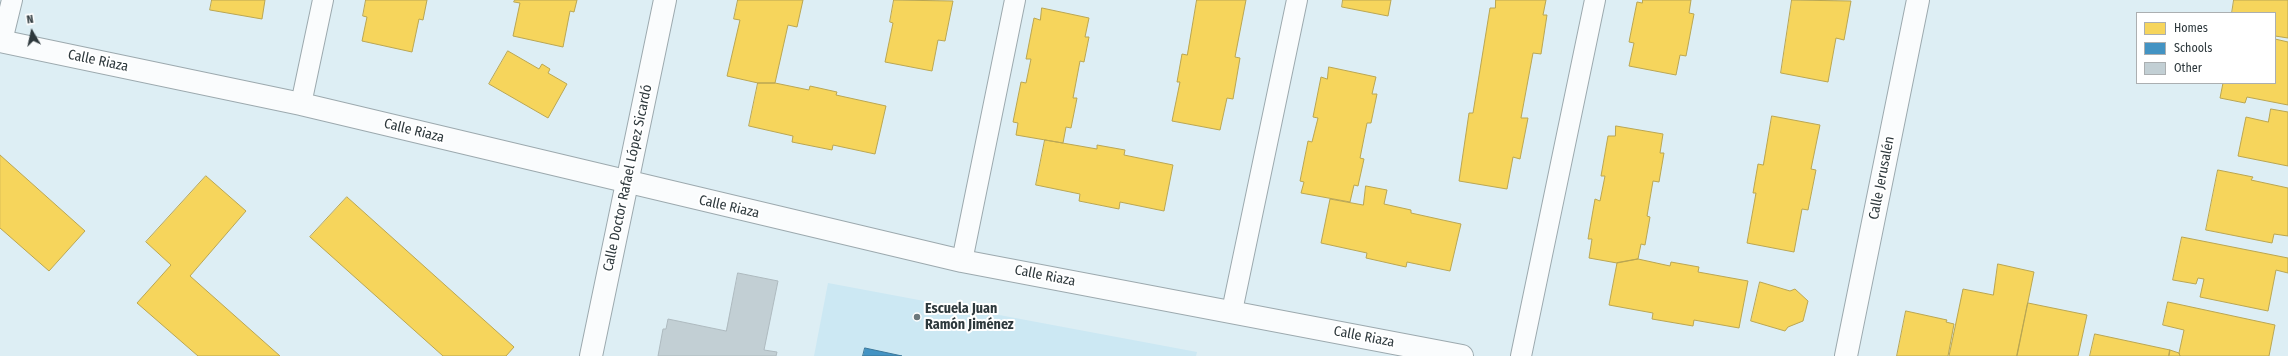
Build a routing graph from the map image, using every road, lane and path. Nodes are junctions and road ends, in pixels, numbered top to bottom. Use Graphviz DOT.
graph roads {
  1 [pos="12,0"];
  2 [pos="323,0"];
  3 [pos="665,0"];
  4 [pos="1015,0"];
  5 [pos="1297,0"];
  6 [pos="1595,0"];
  7 [pos="1918,0"];
  8 [pos="1,41"];
  9 [pos="301,104"];
  10 [pos="627,183"];
  11 [pos="962,261"];
  12 [pos="1232,311"];
  13 [pos="591,356"];
  14 [pos="1462,356"];
  15 [pos="1521,356"];
  16 [pos="1846,356"];
  1 -- 8 [label="lane"];
  2 -- 9 [label="lane"];
  3 -- 10 [label="street, Calle Doctor Rafael López Sicardó"];
  4 -- 11 [label="lane"];
  5 -- 12 [label="lane"];
  6 -- 15 [label="lane"];
  7 -- 16 [label="street, Calle Jerusalén"];
  8 -- 9 [label="street, Calle Riaza"];
  9 -- 10 [label="street, Calle Riaza"];
  10 -- 11 [label="street, Calle Riaza"];
  10 -- 13 [label="street, Calle Doctor Rafael López Sicardó"];
  11 -- 12 [label="street, Calle Riaza"];
  12 -- 14 [label="street, Calle Riaza"];
}
